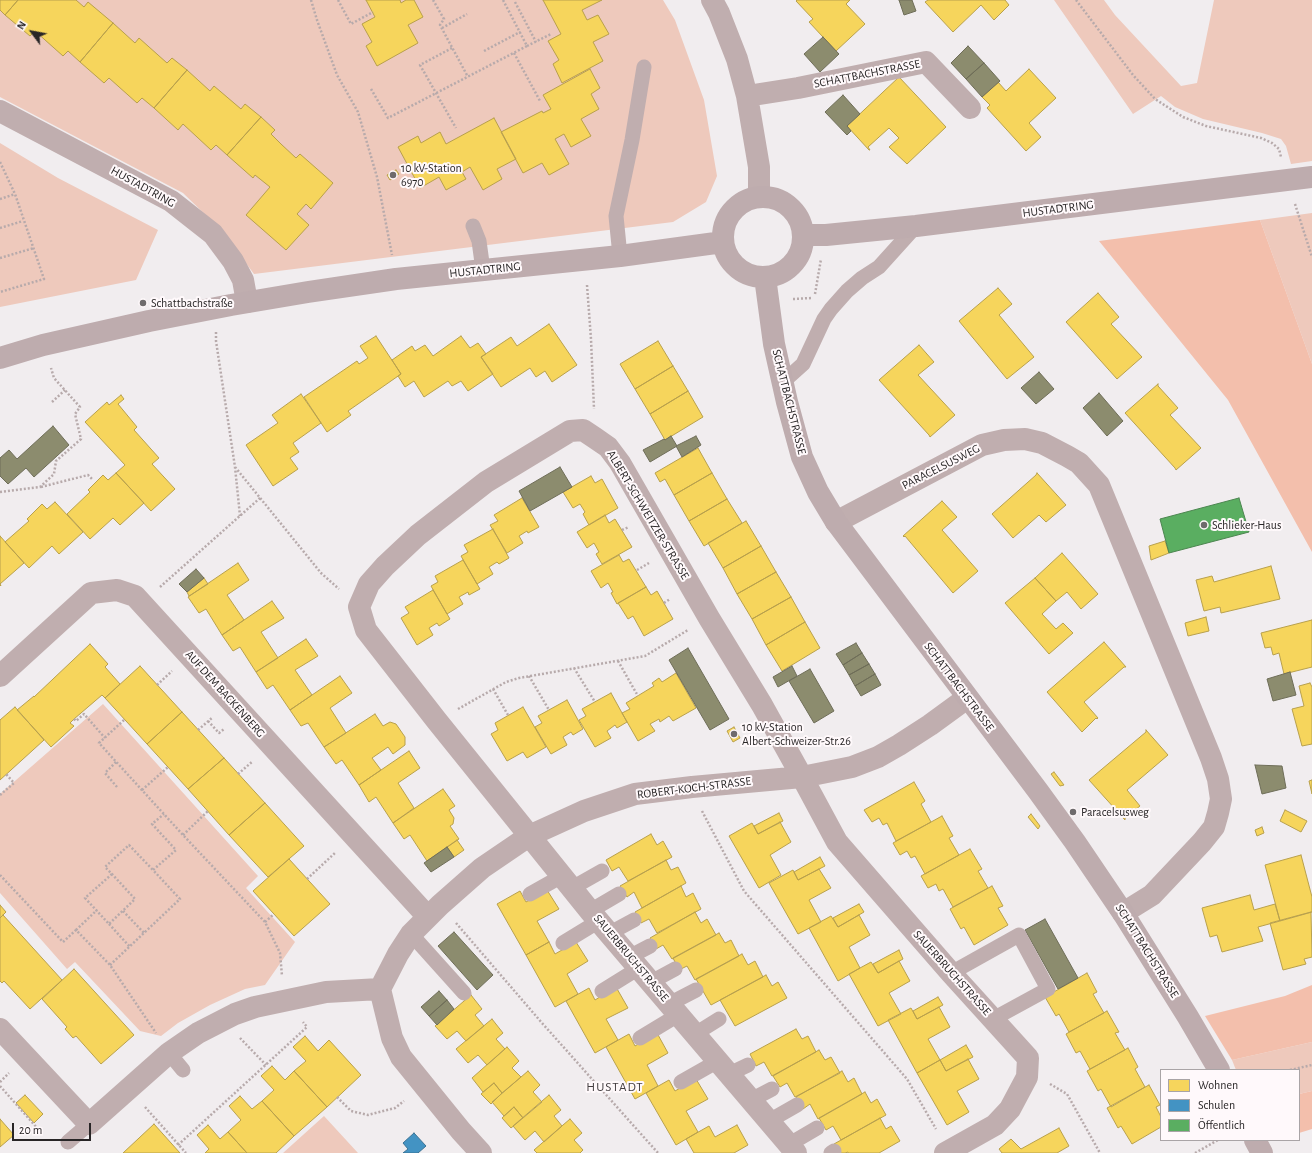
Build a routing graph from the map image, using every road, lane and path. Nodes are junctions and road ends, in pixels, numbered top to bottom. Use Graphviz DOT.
graph roads {
  1 [pos="311,0"];
  2 [pos="338,0"];
  3 [pos="433,0"];
  4 [pos="503,0"];
  5 [pos="712,0"];
  6 [pos="1076,0"];
  7 [pos="515,2"];
  8 [pos="373,12"];
  9 [pos="467,14"];
  10 [pos="442,28"];
  11 [pos="520,32"];
  12 [pos="552,34"];
  13 [pos="536,42"];
  14 [pos="527,46"];
  15 [pos="452,48"];
  16 [pos="484,51"];
  17 [pos="514,53"];
  18 [pos="644,67"];
  19 [pos="468,77"];
  20 [pos="371,89"];
  21 [pos="435,94"];
  22 [pos="747,96"];
  23 [pos="540,101"];
  24 [pos="970,108"];
  25 [pos="0,111"];
  26 [pos="456,128"];
  27 [pos="0,162"];
  28 [pos="1312,177"];
  29 [pos="1288,180"];
  30 [pos="15,194"];
  31 [pos="759,196"];
  32 [pos="0,199"];
  33 [pos="1299,215"];
  34 [pos="23,221"];
  35 [pos="473,226"];
  36 [pos="916,226"];
  37 [pos="0,228"];
  38 [pos="804,235"];
  39 [pos="826,235"];
  40 [pos="723,242"];
  41 [pos="34,248"];
  42 [pos="620,256"];
  43 [pos="1312,257"];
  44 [pos="0,258"];
  45 [pos="483,270"];
  46 [pos="766,277"];
  47 [pos="396,279"];
  48 [pos="0,292"];
  49 [pos="768,301"];
  50 [pos="247,302"];
  51 [pos="216,308"];
  52 [pos="590,312"];
  53 [pos="43,345"];
  54 [pos="0,358"];
  55 [pos="782,382"];
  56 [pos="65,390"];
  57 [pos="593,393"];
  58 [pos="52,402"];
  59 [pos="235,467"];
  60 [pos="93,480"];
  61 [pos="40,487"];
  62 [pos="0,492"];
  63 [pos="260,498"];
  64 [pos="240,516"];
  65 [pos="836,522"];
  66 [pos="142,603"];
  67 [pos="359,607"];
  68 [pos="710,618"];
  69 [pos="618,661"];
  70 [pos="574,668"];
  71 [pos="176,675"];
  72 [pos="0,676"];
  73 [pos="529,676"];
  74 [pos="157,685"];
  75 [pos="493,689"];
  76 [pos="638,696"];
  77 [pos="967,698"];
  78 [pos="595,702"];
  79 [pos="549,710"];
  80 [pos="508,715"];
  81 [pos="74,719"];
  82 [pos="124,720"];
  83 [pos="208,721"];
  84 [pos="437,721"];
  85 [pos="198,730"];
  86 [pos="105,738"];
  87 [pos="116,762"];
  88 [pos="168,767"];
  89 [pos="6,774"];
  90 [pos="802,777"];
  91 [pos="117,787"];
  92 [pos="692,787"];
  93 [pos="142,790"];
  94 [pos="0,796"];
  95 [pos="208,811"];
  96 [pos="164,814"];
  97 [pos="183,835"];
  98 [pos="354,836"];
  99 [pos="530,836"];
  100 [pos="153,870"];
  101 [pos="602,871"];
  102 [pos="112,874"];
  103 [pos="0,875"];
  104 [pos="307,879"];
  105 [pos="567,882"];
  106 [pos="530,894"];
  107 [pos="619,894"];
  108 [pos="97,910"];
  109 [pos="123,911"];
  110 [pos="434,911"];
  111 [pos="274,914"];
  112 [pos="1124,914"];
  113 [pos="634,920"];
  114 [pos="265,922"];
  115 [pos="600,922"];
  116 [pos="109,924"];
  117 [pos="76,930"];
  118 [pos="144,934"];
  119 [pos="410,934"];
  120 [pos="563,943"];
  121 [pos="650,946"];
  122 [pos="130,947"];
  123 [pos="110,965"];
  124 [pos="640,969"];
  125 [pos="675,969"];
  126 [pos="951,973"];
  127 [pos="380,989"];
  128 [pos="696,990"];
  129 [pos="602,991"];
  130 [pos="464,993"];
  131 [pos="284,1000"];
  132 [pos="674,1009"];
  133 [pos="720,1019"];
  134 [pos="993,1019"];
  135 [pos="222,1020"];
  136 [pos="307,1027"];
  137 [pos="0,1029"];
  138 [pos="695,1034"];
  139 [pos="640,1038"];
  140 [pos="169,1053"];
  141 [pos="266,1065"];
  142 [pos="1312,1065"];
  143 [pos="732,1067"];
  144 [pos="1218,1069"];
  145 [pos="1294,1069"];
  146 [pos="183,1070"];
  147 [pos="1027,1078"];
  148 [pos="681,1082"];
  149 [pos="0,1086"];
  150 [pos="424,1086"];
  151 [pos="128,1088"];
  152 [pos="772,1089"];
  153 [pos="337,1097"];
  154 [pos="751,1100"];
  155 [pos="796,1105"];
  156 [pos="769,1121"];
  157 [pos="88,1124"];
  158 [pos="817,1128"];
  159 [pos="38,1129"];
  160 [pos="1216,1141"];
  161 [pos="1256,1141"];
  162 [pos="68,1142"];
  163 [pos="178,1145"];
  164 [pos="792,1149"];
  165 [pos="947,1152"];
  166 [pos="186,1153"];
  167 [pos="481,1153"];
  168 [pos="658,1153"];
  169 [pos="1100,1153"];
  170 [pos="1195,1153"];
  171 [pos="1262,1153"];
  1 -- 47 [label="path"];
  2 -- 8 [label="path"];
  3 -- 10 [label="path"];
  4 -- 11 [label="path"];
  5 -- 22 [label="street"];
  6 -- 29 [label="path"];
  7 -- 13 [label="path"];
  9 -- 10 [label="path"];
  10 -- 15 [label="path"];
  11 -- 14 [label="path"];
  11 -- 16 [label="path"];
  12 -- 13 [label="path"];
  13 -- 14 [label="path"];
  14 -- 17 [label="path"];
  15 -- 19 [label="path"];
  15 -- 21 [label="path"];
  17 -- 19 [label="path"];
  17 -- 23 [label="path"];
  18 -- 42 [label="lane"];
  19 -- 21 [label="path"];
  20 -- 21 [label="path"];
  21 -- 26 [label="path"];
  22 -- 24 [label="street, SCHATTBACHSTRASSE"];
  22 -- 31 [label="street"];
  25 -- 50 [label="street, HUSTADTRING"];
  27 -- 30 [label="path"];
  28 -- 29 [label="street, HUSTADTRING"];
  29 -- 36 [label="street, HUSTADTRING"];
  30 -- 32 [label="path"];
  30 -- 34 [label="path"];
  31 -- 38 [label="street"];
  31 -- 40 [label="street"];
  33 -- 43 [label="path"];
  34 -- 37 [label="path"];
  34 -- 41 [label="path"];
  35 -- 45 [label="lane"];
  36 -- 39 [label="street, HUSTADTRING"];
  36 -- 55 [label="lane"];
  38 -- 39 [label="street, HUSTADTRING"];
  38 -- 46 [label="street"];
  39 -- 49 [label="path"];
  40 -- 42 [label="street, HUSTADTRING"];
  40 -- 46 [label="street"];
  41 -- 44 [label="path"];
  41 -- 48 [label="path"];
  42 -- 45 [label="street, HUSTADTRING"];
  45 -- 47 [label="street, HUSTADTRING"];
  46 -- 49 [label="street, SCHATTBACHSTRASSE"];
  47 -- 50 [label="street, HUSTADTRING"];
  49 -- 55 [label="street, SCHATTBACHSTRASSE"];
  50 -- 51 [label="street, HUSTADTRING"];
  51 -- 53 [label="street, HUSTADTRING"];
  51 -- 59 [label="path"];
  52 -- 57 [label="path"];
  53 -- 54 [label="street, HUSTADTRING"];
  53 -- 56 [label="path"];
  55 -- 65 [label="street, SCHATTBACHSTRASSE"];
  56 -- 58 [label="path"];
  56 -- 61 [label="path"];
  59 -- 63 [label="path"];
  59 -- 64 [label="path"];
  60 -- 61 [label="path"];
  61 -- 62 [label="path"];
  63 -- 64 [label="path"];
  63 -- 67 [label="path"];
  64 -- 66 [label="path"];
  65 -- 77 [label="street, SCHATTBACHSTRASSE"];
  65 -- 112 [label="street, PARACELSUSWEG"];
  66 -- 72 [label="street, AUF DEM BACKENBERG"];
  66 -- 98 [label="street, AUF DEM BACKENBERG"];
  67 -- 68 [label="street, ALBERT-SCHWEITZER-STRASSE"];
  67 -- 84 [label="street"];
  68 -- 69 [label="path"];
  68 -- 90 [label="street, ALBERT-SCHWEITZER-STRASSE"];
  69 -- 70 [label="path"];
  69 -- 76 [label="path"];
  70 -- 73 [label="path"];
  70 -- 78 [label="path"];
  71 -- 74 [label="path"];
  73 -- 75 [label="path"];
  73 -- 79 [label="path"];
  75 -- 80 [label="path"];
  75 -- 84 [label="path"];
  77 -- 90 [label="street, ROBERT-KOCH-STRASSE"];
  77 -- 112 [label="street, SCHATTBACHSTRASSE"];
  81 -- 86 [label="path"];
  82 -- 86 [label="path"];
  83 -- 85 [label="path"];
  84 -- 99 [label="street"];
  86 -- 87 [label="path"];
  87 -- 91 [label="path"];
  87 -- 93 [label="path"];
  88 -- 93 [label="path"];
  89 -- 94 [label="path"];
  90 -- 92 [label="street, ROBERT-KOCH-STRASSE"];
  90 -- 126 [label="street, SAUERBRUCHSTRASSE"];
  92 -- 99 [label="street, ROBERT-KOCH-STRASSE"];
  92 -- 165 [label="path"];
  93 -- 96 [label="path"];
  95 -- 97 [label="path"];
  96 -- 97 [label="path"];
  96 -- 100 [label="path"];
  97 -- 114 [label="path"];
  98 -- 104 [label="path"];
  98 -- 110 [label="street, AUF DEM BACKENBERG"];
  99 -- 105 [label="street, SAUERBRUCHSTRASSE"];
  99 -- 110 [label="street, ROBERT-KOCH-STRASSE"];
  100 -- 102 [label="path"];
  100 -- 118 [label="path"];
  101 -- 105 [label="lane"];
  102 -- 108 [label="path"];
  102 -- 109 [label="path"];
  103 -- 117 [label="path"];
  105 -- 106 [label="lane"];
  105 -- 115 [label="street, SAUERBRUCHSTRASSE"];
  107 -- 115 [label="lane"];
  108 -- 116 [label="path"];
  108 -- 117 [label="path"];
  109 -- 116 [label="path"];
  109 -- 118 [label="path"];
  110 -- 119 [label="street, ROBERT-KOCH-STRASSE"];
  110 -- 168 [label="path"];
  111 -- 114 [label="path"];
  112 -- 144 [label="street, SCHATTBACHSTRASSE"];
  113 -- 115 [label="lane"];
  114 -- 131 [label="path"];
  115 -- 120 [label="lane"];
  115 -- 124 [label="street, SAUERBRUCHSTRASSE"];
  116 -- 122 [label="path"];
  117 -- 123 [label="path"];
  118 -- 122 [label="path"];
  119 -- 127 [label="street, ROBERT-KOCH-STRASSE"];
  119 -- 130 [label="lane"];
  121 -- 124 [label="lane"];
  122 -- 123 [label="path"];
  123 -- 140 [label="path"];
  124 -- 125 [label="lane"];
  124 -- 129 [label="lane"];
  124 -- 132 [label="street, SAUERBRUCHSTRASSE"];
  126 -- 134 [label="street, SAUERBRUCHSTRASSE"];
  126 -- 134 [label="lane"];
  127 -- 131 [label="street"];
  127 -- 150 [label="street"];
  128 -- 132 [label="lane"];
  131 -- 135 [label="street"];
  132 -- 138 [label="street, SAUERBRUCHSTRASSE"];
  132 -- 139 [label="lane"];
  133 -- 138 [label="lane"];
  134 -- 147 [label="street, SAUERBRUCHSTRASSE"];
  135 -- 140 [label="street"];
  135 -- 141 [label="path"];
  136 -- 141 [label="path"];
  137 -- 157 [label="street"];
  138 -- 143 [label="street, SAUERBRUCHSTRASSE"];
  140 -- 146 [label="lane"];
  140 -- 151 [label="street"];
  141 -- 163 [label="path"];
  142 -- 145 [label="path"];
  143 -- 148 [label="lane"];
  143 -- 154 [label="street, SAUERBRUCHSTRASSE"];
  147 -- 165 [label="street, SAUERBRUCHSTRASSE"];
  147 -- 169 [label="path"];
  149 -- 159 [label="path"];
  150 -- 153 [label="path"];
  150 -- 167 [label="street"];
  151 -- 157 [label="street"];
  151 -- 163 [label="path"];
  152 -- 154 [label="lane"];
  154 -- 156 [label="street, SAUERBRUCHSTRASSE"];
  155 -- 156 [label="lane"];
  156 -- 164 [label="street, SAUERBRUCHSTRASSE"];
  157 -- 162 [label="lane"];
  158 -- 164 [label="lane"];
  160 -- 170 [label="path"];
  161 -- 171 [label="street"];
  163 -- 166 [label="path"];
}
